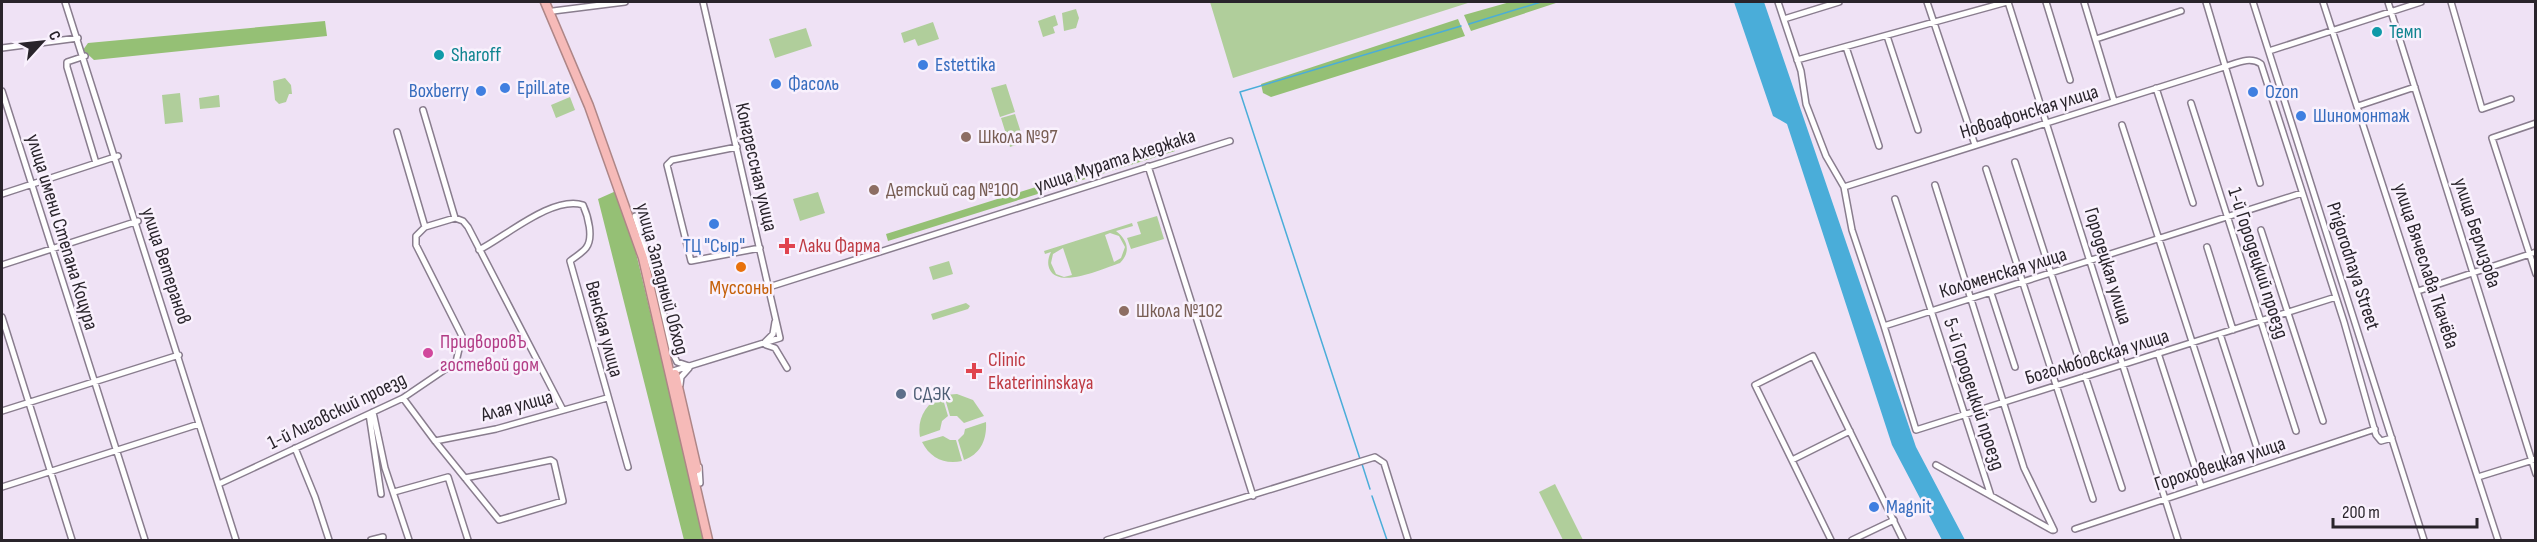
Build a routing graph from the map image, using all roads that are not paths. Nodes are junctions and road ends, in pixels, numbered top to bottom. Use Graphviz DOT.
graph roads {
  1 [pos="67,2"];
  2 [pos="545,2"];
  3 [pos="550,2"];
  4 [pos="625,2"];
  5 [pos="703,2"];
  6 [pos="1778,2"];
  7 [pos="1839,2"];
  8 [pos="1927,2"];
  9 [pos="1973,2"];
  10 [pos="2007,2"];
  11 [pos="2046,2"];
  12 [pos="2084,2"];
  13 [pos="2206,2"];
  14 [pos="2253,2"];
  15 [pos="2323,2"];
  16 [pos="2388,2"];
  17 [pos="2421,2"];
  18 [pos="2451,2"];
  19 [pos="1832,3"];
  20 [pos="1976,10"];
  21 [pos="554,11"];
  22 [pos="2181,11"];
  23 [pos="2391,12"];
  24 [pos="1784,19"];
  25 [pos="1934,23"];
  26 [pos="2332,30"];
  27 [pos="1887,36"];
  28 [pos="79,38"];
  29 [pos="2096,39"];
  30 [pos="1846,46"];
  31 [pos="2,48"];
  32 [pos="2269,51"];
  33 [pos="84,56"];
  34 [pos="1797,60"];
  35 [pos="2224,67"];
  36 [pos="2070,80"];
  37 [pos="2415,87"];
  38 [pos="2156,88"];
  39 [pos="2,91"];
  40 [pos="2511,99"];
  41 [pos="2114,101"];
  42 [pos="2191,103"];
  43 [pos="2358,106"];
  44 [pos="423,110"];
  45 [pos="2046,123"];
  46 [pos="2535,123"];
  47 [pos="2122,125"];
  48 [pos="1918,130"];
  49 [pos="397,132"];
  50 [pos="1230,141"];
  51 [pos="1975,145"];
  52 [pos="1879,146"];
  53 [pos="737,147"];
  54 [pos="117,157"];
  55 [pos="2015,162"];
  56 [pos="96,163"];
  57 [pos="1148,166"];
  58 [pos="1986,169"];
  59 [pos="2310,181"];
  60 [pos="2260,183"];
  61 [pos="33,184"];
  62 [pos="2300,184"];
  63 [pos="1935,185"];
  64 [pos="1844,187"];
  65 [pos="2302,193"];
  66 [pos="2,194"];
  67 [pos="1895,199"];
  68 [pos="2193,203"];
  69 [pos="635,216"];
  70 [pos="2228,217"];
  71 [pos="455,218"];
  72 [pos="137,221"];
  73 [pos="425,227"];
  74 [pos="2261,230"];
  75 [pos="2160,239"];
  76 [pos="2207,247"];
  77 [pos="760,248"];
  78 [pos="51,249"];
  79 [pos="479,250"];
  80 [pos="2532,253"];
  81 [pos="2090,261"];
  82 [pos="2,265"];
  83 [pos="2474,273"];
  84 [pos="2051,274"];
  85 [pos="2535,274"];
  86 [pos="2023,283"];
  87 [pos="769,287"];
  88 [pos="2418,291"];
  89 [pos="1991,293"];
  90 [pos="2336,297"];
  91 [pos="1971,299"];
  92 [pos="1932,311"];
  93 [pos="2287,313"];
  94 [pos="775,316"];
  95 [pos="2,317"];
  96 [pos="2354,319"];
  97 [pos="2262,321"];
  98 [pos="2344,322"];
  99 [pos="1884,326"];
  100 [pos="2233,330"];
  101 [pos="2220,334"];
  102 [pos="2192,343"];
  103 [pos="761,345"];
  104 [pos="2158,353"];
  105 [pos="179,355"];
  106 [pos="2079,360"];
  107 [pos="2122,364"];
  108 [pos="690,367"];
  109 [pos="2015,367"];
  110 [pos="787,368"];
  111 [pos="672,372"];
  112 [pos="2085,376"];
  113 [pos="94,382"];
  114 [pos="2056,385"];
  115 [pos="403,398"];
  116 [pos="607,398"];
  117 [pos="28,402"];
  118 [pos="2005,402"];
  119 [pos="563,410"];
  120 [pos="2,411"];
  121 [pos="371,413"];
  122 [pos="1964,414"];
  123 [pos="2323,421"];
  124 [pos="199,424"];
  125 [pos="2374,429"];
  126 [pos="1850,431"];
  127 [pos="2296,431"];
  128 [pos="2392,438"];
  129 [pos="435,441"];
  130 [pos="2256,445"];
  131 [pos="295,448"];
  132 [pos="116,451"];
  133 [pos="2228,453"];
  134 [pos="2533,459"];
  135 [pos="1792,460"];
  136 [pos="1936,465"];
  137 [pos="628,467"];
  138 [pos="50,471"];
  139 [pos="2535,474"];
  140 [pos="2478,477"];
  141 [pos="465,478"];
  142 [pos="221,483"];
  143 [pos="700,483"];
  144 [pos="2201,486"];
  145 [pos="2,487"];
  146 [pos="2122,488"];
  147 [pos="394,492"];
  148 [pos="381,495"];
  149 [pos="1253,496"];
  150 [pos="1991,496"];
  151 [pos="2165,498"];
  152 [pos="2093,499"];
  153 [pos="1894,520"];
  154 [pos="2075,529"];
  155 [pos="383,537"];
  156 [pos="72,540"];
  157 [pos="145,540"];
  158 [pos="237,540"];
  159 [pos="329,540"];
  160 [pos="371,540"];
  161 [pos="409,540"];
  162 [pos="468,540"];
  163 [pos="708,540"];
  164 [pos="713,540"];
  165 [pos="1107,540"];
  166 [pos="1408,540"];
  167 [pos="1832,540"];
  168 [pos="1852,540"];
  169 [pos="1904,540"];
  170 [pos="2178,540"];
  171 [pos="2424,540"];
  172 [pos="2499,540"];
  1 -- 28 [label="street, улица Ветеранов"];
  2 -- 111 [label="highway, улица Западный Обход"];
  3 -- 21 [label="highway, улица Западный Обход"];
  4 -- 21 [label="street"];
  5 -- 53 [label="street, Конгрессная улица"];
  6 -- 24 [label="street"];
  7 -- 19 [label="street"];
  8 -- 25 [label="street"];
  9 -- 20 [label="street"];
  10 -- 20 [label="street"];
  10 -- 45 [label="street, Городецкая улица"];
  11 -- 36 [label="street"];
  12 -- 29 [label="street"];
  13 -- 35 [label="street"];
  14 -- 32 [label="street, Prigorodnaya Street"];
  15 -- 26 [label="street, улица Вячеслава Ткачёва"];
  16 -- 23 [label="street, улица Берлизова"];
  17 -- 23 [label="street"];
  18 -- 40 [label="street"];
  19 -- 24 [label="street"];
  20 -- 25 [label="street"];
  21 -- 69 [label="highway, улица Западный Обход"];
  22 -- 29 [label="street"];
  23 -- 26 [label="street"];
  23 -- 37 [label="street, улица Берлизова"];
  24 -- 34 [label="street"];
  25 -- 27 [label="street"];
  25 -- 51 [label="street"];
  26 -- 32 [label="street"];
  26 -- 43 [label="street, улица Вячеслава Ткачёва"];
  27 -- 30 [label="street"];
  27 -- 48 [label="street"];
  28 -- 31 [label="street"];
  28 -- 33 [label="street, улица Ветеранов"];
  29 -- 41 [label="street"];
  30 -- 34 [label="street"];
  30 -- 52 [label="street"];
  32 -- 59 [label="street, Prigorodnaya Street"];
  33 -- 54 [label="street, улица Ветеранов"];
  33 -- 56 [label="street"];
  34 -- 64 [label="street"];
  35 -- 38 [label="street, Новоафонская улица"];
  35 -- 60 [label="street"];
  35 -- 62 [label="street, Новоафонская улица"];
  37 -- 43 [label="street"];
  37 -- 83 [label="street, улица Берлизова"];
  38 -- 41 [label="street, Новоафонская улица"];
  38 -- 68 [label="street"];
  39 -- 61 [label="street, улица имени Степана Коцура"];
  41 -- 45 [label="street, Новоафонская улица"];
  42 -- 70 [label="street, 1-й Городецкий проезд"];
  43 -- 88 [label="street, улица Вячеслава Ткачёва"];
  44 -- 71 [label="street"];
  45 -- 51 [label="street, Новоафонская улица"];
  45 -- 81 [label="street, Городецкая улица"];
  46 -- 80 [label="street"];
  47 -- 75 [label="street"];
  49 -- 73 [label="street"];
  50 -- 57 [label="street, улица Мурата Ахеджака"];
  51 -- 64 [label="street, Новоафонская улица"];
  53 -- 77 [label="street, Конгрессная улица"];
  53 -- 77 [label="street"];
  54 -- 56 [label="street"];
  54 -- 72 [label="street, улица Ветеранов"];
  55 -- 84 [label="street"];
  56 -- 61 [label="street"];
  57 -- 87 [label="street, улица Мурата Ахеджака"];
  57 -- 149 [label="street"];
  58 -- 86 [label="street"];
  59 -- 62 [label="street"];
  59 -- 96 [label="street, Prigorodnaya Street"];
  61 -- 66 [label="street"];
  61 -- 78 [label="street, улица имени Степана Коцура"];
  62 -- 65 [label="street, Новоафонская улица"];
  63 -- 91 [label="street"];
  64 -- 99 [label="street"];
  65 -- 70 [label="street, Коломенская улица"];
  65 -- 90 [label="street, Новоафонская улица"];
  67 -- 92 [label="street, 5-й Городецкий проезд"];
  69 -- 108 [label="street"];
  69 -- 111 [label="highway, улица Западный Обход"];
  70 -- 75 [label="street, Коломенская улица"];
  70 -- 97 [label="street, 1-й Городецкий проезд"];
  71 -- 73 [label="street"];
  71 -- 79 [label="street"];
  72 -- 78 [label="street"];
  72 -- 105 [label="street, улица Ветеранов"];
  72 -- 142 [label="street, улица Ветеранов"];
  73 -- 115 [label="street, 1-й Лиговский проезд"];
  74 -- 93 [label="street"];
  75 -- 81 [label="street, Коломенская улица"];
  75 -- 102 [label="street"];
  76 -- 100 [label="street"];
  77 -- 87 [label="street, Конгрессная улица"];
  78 -- 82 [label="street"];
  78 -- 113 [label="street, улица имени Степана Коцура"];
  79 -- 116 [label="street, Венская улица"];
  79 -- 119 [label="street"];
  80 -- 83 [label="street"];
  80 -- 85 [label="street"];
  81 -- 84 [label="street, Коломенская улица"];
  81 -- 107 [label="street, Городецкая улица"];
  83 -- 88 [label="street"];
  83 -- 134 [label="street, улица Берлизова"];
  84 -- 86 [label="street, Коломенская улица"];
  84 -- 106 [label="street"];
  86 -- 89 [label="street, Коломенская улица"];
  86 -- 114 [label="street"];
  87 -- 94 [label="street, Конгрессная улица"];
  88 -- 140 [label="street, улица Вячеслава Ткачёва"];
  89 -- 91 [label="street, Коломенская улица"];
  89 -- 109 [label="street"];
  90 -- 93 [label="street, Боголюбовская улица"];
  90 -- 98 [label="street, Новоафонская улица"];
  91 -- 92 [label="street, Коломенская улица"];
  91 -- 118 [label="street"];
  92 -- 99 [label="street, Коломенская улица"];
  92 -- 122 [label="street, 5-й Городецкий проезд"];
  93 -- 97 [label="street, Боголюбовская улица"];
  93 -- 123 [label="street"];
  94 -- 103 [label="street"];
  94 -- 103 [label="street, Конгрессная улица"];
  95 -- 117 [label="street"];
  96 -- 98 [label="street"];
  96 -- 128 [label="street, Prigorodnaya Street"];
  97 -- 100 [label="street, Боголюбовская улица"];
  97 -- 127 [label="street, 1-й Городецкий проезд"];
  98 -- 125 [label="street, Новоафонская улица"];
  99 -- 122 [label="street, Боголюбовская улица"];
  100 -- 101 [label="street, Боголюбовская улица"];
  101 -- 102 [label="street, Боголюбовская улица"];
  101 -- 130 [label="street"];
  102 -- 104 [label="street, Боголюбовская улица"];
  102 -- 133 [label="street"];
  103 -- 108 [label="street"];
  103 -- 110 [label="street"];
  104 -- 107 [label="street, Боголюбовская улица"];
  104 -- 144 [label="street"];
  105 -- 113 [label="street"];
  105 -- 124 [label="street, улица Ветеранов"];
  107 -- 112 [label="street, Боголюбовская улица"];
  107 -- 151 [label="street, Городецкая улица"];
  108 -- 111 [label="street"];
  108 -- 143 [label="street"];
  111 -- 143 [label="highway, улица Западный Обход"];
  111 -- 163 [label="highway, улица Западный Обход"];
  112 -- 114 [label="street, Боголюбовская улица"];
  112 -- 146 [label="street"];
  113 -- 117 [label="street"];
  113 -- 132 [label="street, улица имени Степана Коцура"];
  114 -- 118 [label="street, Боголюбовская улица"];
  114 -- 152 [label="street"];
  115 -- 121 [label="street, 1-й Лиговский проезд"];
  115 -- 129 [label="street"];
  116 -- 119 [label="street, Алая улица"];
  116 -- 137 [label="street, Венская улица"];
  117 -- 120 [label="street"];
  117 -- 138 [label="street"];
  118 -- 122 [label="street, Боголюбовская улица"];
  118 -- 150 [label="street"];
  119 -- 129 [label="street, Алая улица"];
  121 -- 131 [label="street, 1-й Лиговский проезд"];
  121 -- 147 [label="street"];
  121 -- 148 [label="street"];
  122 -- 150 [label="street, 5-й Городецкий проезд"];
  124 -- 132 [label="street"];
  124 -- 158 [label="street, улица Ветеранов"];
  125 -- 128 [label="street"];
  125 -- 144 [label="street, Гороховецкая улица"];
  126 -- 135 [label="street"];
  126 -- 135 [label="street"];
  126 -- 153 [label="street"];
  128 -- 171 [label="street, Prigorodnaya Street"];
  129 -- 141 [label="street"];
  131 -- 142 [label="street, 1-й Лиговский проезд"];
  131 -- 159 [label="street"];
  132 -- 138 [label="street"];
  132 -- 157 [label="street, улица имени Степана Коцура"];
  134 -- 139 [label="street, улица Берлизова"];
  134 -- 140 [label="street"];
  135 -- 167 [label="street"];
  136 -- 150 [label="street"];
  138 -- 145 [label="street"];
  138 -- 156 [label="street"];
  140 -- 172 [label="street, улица Вячеслава Ткачёва"];
  141 -- 141 [label="street"];
  142 -- 158 [label="street, улица Ветеранов"];
  143 -- 164 [label="highway, улица Западный Обход"];
  144 -- 151 [label="street, Гороховецкая улица"];
  147 -- 161 [label="street"];
  147 -- 162 [label="street"];
  149 -- 165 [label="street"];
  149 -- 166 [label="street"];
  151 -- 154 [label="street, Гороховецкая улица"];
  151 -- 170 [label="street, Городецкая улица"];
  153 -- 168 [label="street"];
  153 -- 169 [label="street"];
  155 -- 160 [label="street"];
}
